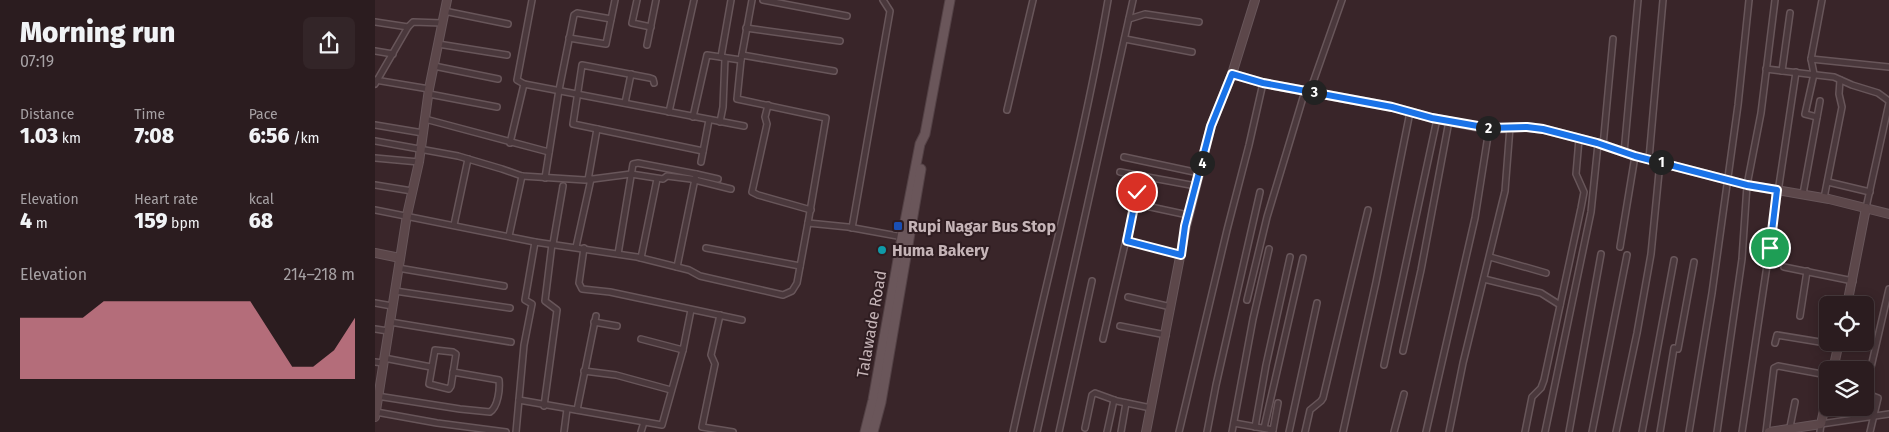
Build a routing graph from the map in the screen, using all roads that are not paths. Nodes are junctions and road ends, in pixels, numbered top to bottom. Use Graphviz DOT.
graph roads {
  1 [pos="447,0"];
  2 [pos="532,0"];
  3 [pos="615,0"];
  4 [pos="637,0"];
  5 [pos="656,0"];
  6 [pos="693,0"];
  7 [pos="731,0"];
  8 [pos="752,0"];
  9 [pos="763,0"];
  10 [pos="883,0"];
  11 [pos="950,0"];
  12 [pos="1033,0"];
  13 [pos="1108,0"];
  14 [pos="1133,0"];
  15 [pos="1255,0"];
  16 [pos="1342,0"];
  17 [pos="1638,0"];
  18 [pos="1663,0"];
  19 [pos="1749,0"];
  20 [pos="1775,0"];
  21 [pos="1821,0"];
  22 [pos="444,11"];
  23 [pos="1790,13"];
  24 [pos="847,16"];
  25 [pos="1129,19"];
  26 [pos="611,20"];
  27 [pos="375,22"];
  28 [pos="1199,22"];
  29 [pos="441,23"];
  30 [pos="507,24"];
  31 [pos="408,27"];
  32 [pos="651,27"];
  33 [pos="746,28"];
  34 [pos="569,38"];
  35 [pos="1125,39"];
  36 [pos="1613,39"];
  37 [pos="840,41"];
  38 [pos="437,44"];
  39 [pos="647,45"];
  40 [pos="375,52"];
  41 [pos="1191,52"];
  42 [pos="393,54"];
  43 [pos="507,55"];
  44 [pos="723,58"];
  45 [pos="741,58"];
  46 [pos="1811,59"];
  47 [pos="433,66"];
  48 [pos="1889,68"];
  49 [pos="1766,69"];
  50 [pos="834,71"];
  51 [pos="1782,71"];
  52 [pos="1796,72"];
  53 [pos="631,74"];
  54 [pos="1232,74"];
  55 [pos="1814,74"];
  56 [pos="497,79"];
  57 [pos="1841,80"];
  58 [pos="376,81"];
  59 [pos="654,83"];
  60 [pos="1263,83"];
  61 [pos="524,84"];
  62 [pos="559,90"];
  63 [pos="1308,91"];
  64 [pos="429,92"];
  65 [pos="577,93"];
  66 [pos="1820,101"];
  67 [pos="1889,102"];
  68 [pos="625,103"];
  69 [pos="768,105"];
  70 [pos="497,107"];
  71 [pos="1007,110"];
  72 [pos="669,112"];
  73 [pos="1410,112"];
  74 [pos="1817,116"];
  75 [pos="693,117"];
  76 [pos="425,119"];
  77 [pos="1437,119"];
  78 [pos="709,120"];
  79 [pos="1449,121"];
  80 [pos="720,122"];
  81 [pos="375,125"];
  82 [pos="744,126"];
  83 [pos="1510,127"];
  84 [pos="1489,128"];
  85 [pos="597,129"];
  86 [pos="423,133"];
  87 [pos="1579,139"];
  88 [pos="375,141"];
  89 [pos="510,143"];
  90 [pos="1601,145"];
  91 [pos="421,148"];
  92 [pos="703,151"];
  93 [pos="549,152"];
  94 [pos="1623,153"];
  95 [pos="1635,156"];
  96 [pos="1124,157"];
  97 [pos="375,158"];
  98 [pos="468,159"];
  99 [pos="1649,159"];
  100 [pos="419,162"];
  101 [pos="701,162"];
  102 [pos="1660,162"];
  103 [pos="1120,172"];
  104 [pos="1199,173"];
  105 [pos="631,174"];
  106 [pos="522,176"];
  107 [pos="696,177"];
  108 [pos="545,178"];
  109 [pos="657,179"];
  110 [pos="718,179"];
  111 [pos="1727,179"];
  112 [pos="589,180"];
  113 [pos="1827,182"];
  114 [pos="375,185"];
  115 [pos="1747,185"];
  116 [pos="563,186"];
  117 [pos="1196,186"];
  118 [pos="731,190"];
  119 [pos="1777,190"];
  120 [pos="412,191"];
  121 [pos="1137,192"];
  122 [pos="1260,192"];
  123 [pos="1870,192"];
  124 [pos="1803,194"];
  125 [pos="1824,198"];
  126 [pos="1146,206"];
  127 [pos="1866,208"];
  128 [pos="375,210"];
  129 [pos="811,210"];
  130 [pos="1368,210"];
  131 [pos="1889,214"];
  132 [pos="407,215"];
  133 [pos="1188,215"];
  134 [pos="808,223"];
  135 [pos="454,225"];
  136 [pos="851,228"];
  137 [pos="509,236"];
  138 [pos="906,238"];
  139 [pos="1127,241"];
  140 [pos="535,242"];
  141 [pos="553,244"];
  142 [pos="576,247"];
  143 [pos="1620,247"];
  144 [pos="584,248"];
  145 [pos="706,248"];
  146 [pos="1269,249"];
  147 [pos="375,253"];
  148 [pos="618,254"];
  149 [pos="1601,254"];
  150 [pos="1181,255"];
  151 [pos="1627,255"];
  152 [pos="1290,257"];
  153 [pos="1490,257"];
  154 [pos="400,258"];
  155 [pos="641,258"];
  156 [pos="1303,258"];
  157 [pos="1674,260"];
  158 [pos="1693,262"];
  159 [pos="800,266"];
  160 [pos="677,267"];
  161 [pos="1783,267"];
  162 [pos="398,268"];
  163 [pos="1807,271"];
  164 [pos="1546,273"];
  165 [pos="1485,279"];
  166 [pos="1092,281"];
  167 [pos="1853,281"];
  168 [pos="504,286"];
  169 [pos="1889,289"];
  170 [pos="395,291"];
  171 [pos="1850,296"];
  172 [pos="1127,297"];
  173 [pos="1247,300"];
  174 [pos="375,303"];
  175 [pos="1317,304"];
  176 [pos="1560,305"];
  177 [pos="393,306"];
  178 [pos="1171,307"];
  179 [pos="510,308"];
  180 [pos="691,310"];
  181 [pos="719,315"];
  182 [pos="1800,316"];
  183 [pos="742,320"];
  184 [pos="390,322"];
  185 [pos="617,326"];
  186 [pos="1120,326"];
  187 [pos="375,329"];
  188 [pos="388,331"];
  189 [pos="1166,335"];
  190 [pos="641,339"];
  191 [pos="1103,339"];
  192 [pos="1819,341"];
  193 [pos="511,342"];
  194 [pos="1775,343"];
  195 [pos="683,350"];
  196 [pos="1403,351"];
  197 [pos="381,361"];
  198 [pos="1384,365"];
  199 [pos="431,367"];
  200 [pos="584,371"];
  201 [pos="453,372"];
  202 [pos="1819,374"];
  203 [pos="671,390"];
  204 [pos="1403,394"];
  205 [pos="878,397"];
  206 [pos="519,400"];
  207 [pos="1114,400"];
  208 [pos="376,401"];
  209 [pos="1795,402"];
  210 [pos="1126,403"];
  211 [pos="1278,403"];
  212 [pos="544,406"];
  213 [pos="1151,408"];
  214 [pos="567,409"];
  215 [pos="577,410"];
  216 [pos="1889,414"];
  217 [pos="375,415"];
  218 [pos="1874,417"];
  219 [pos="644,422"];
  220 [pos="1234,423"];
  221 [pos="1255,427"];
  222 [pos="1085,428"];
  223 [pos="1265,428"];
  224 [pos="1821,428"];
  225 [pos="1789,430"];
  226 [pos="1272,431"];
  227 [pos="506,432"];
  228 [pos="516,432"];
  229 [pos="564,432"];
  230 [pos="641,432"];
  231 [pos="733,432"];
  232 [pos="865,432"];
  233 [pos="873,432"];
  234 [pos="1013,432"];
  235 [pos="1037,432"];
  236 [pos="1059,432"];
  237 [pos="1107,432"];
  238 [pos="1121,432"];
  239 [pos="1146,432"];
  240 [pos="1179,432"];
  241 [pos="1207,432"];
  242 [pos="1232,432"];
  243 [pos="1289,432"];
  244 [pos="1305,432"];
  245 [pos="1343,432"];
  246 [pos="1394,432"];
  247 [pos="1426,432"];
  248 [pos="1449,432"];
  249 [pos="1525,432"];
  250 [pos="1545,432"];
  251 [pos="1569,432"];
  252 [pos="1593,432"];
  253 [pos="1616,432"];
  254 [pos="1642,432"];
  255 [pos="1660,432"];
  256 [pos="1689,432"];
  257 [pos="1717,432"];
  258 [pos="1742,432"];
  259 [pos="1768,432"];
  260 [pos="1870,432"];
  1 -- 22 [label="street"];
  2 -- 61 [label="street"];
  3 -- 26 [label="street"];
  4 -- 32 [label="street"];
  5 -- 32 [label="street"];
  6 -- 72 [label="street"];
  7 -- 44 [label="street"];
  8 -- 33 [label="street"];
  9 -- 24 [label="street"];
  10 -- 136 [label="street"];
  11 -- 138 [label="main road, Talawade Road"];
  12 -- 71 [label="street"];
  13 -- 234 [label="street"];
  14 -- 25 [label="street"];
  15 -- 54 [label="street"];
  16 -- 63 [label="street"];
  17 -- 94 [label="street"];
  18 -- 99 [label="street"];
  19 -- 111 [label="street"];
  20 -- 49 [label="street"];
  21 -- 46 [label="street"];
  22 -- 29 [label="street"];
  22 -- 30 [label="street"];
  23 -- 51 [label="street"];
  25 -- 28 [label="street"];
  25 -- 35 [label="street"];
  26 -- 34 [label="street"];
  26 -- 34 [label="street"];
  27 -- 31 [label="street"];
  29 -- 31 [label="street"];
  29 -- 38 [label="street"];
  31 -- 42 [label="street"];
  32 -- 39 [label="street"];
  33 -- 37 [label="street"];
  33 -- 45 [label="street"];
  34 -- 62 [label="street"];
  35 -- 41 [label="street"];
  35 -- 235 [label="street"];
  36 -- 90 [label="street"];
  38 -- 43 [label="street"];
  38 -- 47 [label="street"];
  40 -- 42 [label="street"];
  42 -- 58 [label="street"];
  44 -- 45 [label="street"];
  44 -- 75 [label="street"];
  44 -- 80 [label="street"];
  45 -- 50 [label="street"];
  45 -- 69 [label="street"];
  46 -- 48 [label="street"];
  46 -- 55 [label="street"];
  47 -- 56 [label="street"];
  47 -- 64 [label="street"];
  49 -- 51 [label="street"];
  49 -- 115 [label="street"];
  51 -- 52 [label="street"];
  52 -- 55 [label="street"];
  52 -- 119 [label="street"];
  53 -- 59 [label="street"];
  53 -- 65 [label="street"];
  53 -- 68 [label="street"];
  54 -- 60 [label="street"];
  54 -- 104 [label="street"];
  55 -- 57 [label="street"];
  55 -- 74 [label="street"];
  57 -- 67 [label="street"];
  57 -- 113 [label="street"];
  58 -- 64 [label="street"];
  60 -- 63 [label="street"];
  60 -- 240 [label="street"];
  61 -- 62 [label="street"];
  61 -- 89 [label="street"];
  62 -- 65 [label="street"];
  62 -- 93 [label="street"];
  63 -- 73 [label="street"];
  63 -- 173 [label="street"];
  64 -- 70 [label="street"];
  64 -- 76 [label="street"];
  65 -- 68 [label="street"];
  65 -- 85 [label="street"];
  66 -- 74 [label="street"];
  67 -- 123 [label="street"];
  68 -- 72 [label="street"];
  69 -- 129 [label="street"];
  69 -- 129 [label="street"];
  72 -- 75 [label="street"];
  73 -- 77 [label="street"];
  73 -- 245 [label="street"];
  74 -- 124 [label="street"];
  75 -- 78 [label="street"];
  76 -- 86 [label="street"];
  76 -- 89 [label="street"];
  77 -- 79 [label="street"];
  77 -- 198 [label="street"];
  78 -- 80 [label="street"];
  78 -- 92 [label="street"];
  79 -- 84 [label="street"];
  79 -- 196 [label="street"];
  80 -- 82 [label="street"];
  81 -- 86 [label="street"];
  83 -- 84 [label="street"];
  83 -- 87 [label="street"];
  83 -- 153 [label="street"];
  84 -- 247 [label="street"];
  85 -- 92 [label="street"];
  85 -- 112 [label="street"];
  86 -- 91 [label="street"];
  87 -- 90 [label="street"];
  87 -- 176 [label="street"];
  88 -- 91 [label="street"];
  89 -- 93 [label="street"];
  90 -- 94 [label="street"];
  90 -- 250 [label="street"];
  91 -- 98 [label="street"];
  91 -- 100 [label="street"];
  92 -- 101 [label="street"];
  93 -- 108 [label="street"];
  94 -- 95 [label="street"];
  95 -- 99 [label="street"];
  95 -- 143 [label="street"];
  96 -- 104 [label="street"];
  97 -- 100 [label="street"];
  98 -- 106 [label="street"];
  98 -- 135 [label="street"];
  99 -- 102 [label="street"];
  100 -- 120 [label="street"];
  102 -- 111 [label="street"];
  102 -- 253 [label="street"];
  103 -- 117 [label="street"];
  104 -- 117 [label="street"];
  105 -- 107 [label="street"];
  105 -- 109 [label="street"];
  105 -- 112 [label="street"];
  105 -- 148 [label="street"];
  106 -- 108 [label="street"];
  106 -- 137 [label="street"];
  107 -- 109 [label="street"];
  107 -- 110 [label="street"];
  107 -- 118 [label="street"];
  107 -- 160 [label="street"];
  108 -- 112 [label="street"];
  109 -- 155 [label="street"];
  111 -- 115 [label="street"];
  111 -- 256 [label="street"];
  112 -- 142 [label="street"];
  113 -- 123 [label="street"];
  113 -- 125 [label="street"];
  114 -- 120 [label="street"];
  115 -- 119 [label="street"];
  115 -- 257 [label="street"];
  116 -- 141 [label="street"];
  117 -- 133 [label="street"];
  119 -- 124 [label="street"];
  119 -- 258 [label="street"];
  120 -- 132 [label="street"];
  121 -- 139 [label="street"];
  122 -- 241 [label="street"];
  123 -- 127 [label="street"];
  124 -- 125 [label="street"];
  125 -- 127 [label="street"];
  126 -- 133 [label="street"];
  127 -- 131 [label="street"];
  127 -- 167 [label="street"];
  128 -- 132 [label="street"];
  129 -- 134 [label="street"];
  130 -- 244 [label="street"];
  132 -- 135 [label="street"];
  132 -- 154 [label="street"];
  133 -- 150 [label="street"];
  134 -- 136 [label="street"];
  134 -- 159 [label="street"];
  135 -- 137 [label="street"];
  136 -- 138 [label="street"];
  137 -- 140 [label="street"];
  138 -- 205 [label="main road, Talawade Road"];
  139 -- 150 [label="street"];
  139 -- 191 [label="street"];
  140 -- 141 [label="street"];
  140 -- 206 [label="street"];
  141 -- 142 [label="street"];
  141 -- 212 [label="street"];
  142 -- 144 [label="street"];
  144 -- 148 [label="street"];
  144 -- 180 [label="street"];
  145 -- 159 [label="street"];
  146 -- 220 [label="street"];
  147 -- 154 [label="street"];
  148 -- 155 [label="street"];
  149 -- 251 [label="street"];
  150 -- 178 [label="street"];
  151 -- 252 [label="street"];
  152 -- 221 [label="street"];
  153 -- 164 [label="street"];
  153 -- 165 [label="street"];
  154 -- 162 [label="street"];
  155 -- 160 [label="street"];
  156 -- 223 [label="street"];
  157 -- 254 [label="street"];
  158 -- 255 [label="street"];
  159 -- 160 [label="street"];
  161 -- 163 [label="street"];
  162 -- 168 [label="street"];
  162 -- 170 [label="street"];
  163 -- 167 [label="street"];
  163 -- 182 [label="street"];
  165 -- 176 [label="street"];
  165 -- 248 [label="street"];
  166 -- 236 [label="street"];
  167 -- 171 [label="street"];
  169 -- 218 [label="street"];
  170 -- 177 [label="street"];
  170 -- 179 [label="street"];
  172 -- 178 [label="street"];
  174 -- 177 [label="street"];
  175 -- 243 [label="street"];
  176 -- 249 [label="street"];
  177 -- 184 [label="street"];
  178 -- 189 [label="street"];
  180 -- 181 [label="street"];
  180 -- 195 [label="street"];
  181 -- 183 [label="street"];
  181 -- 231 [label="street"];
  184 -- 188 [label="street"];
  184 -- 193 [label="street"];
  185 -- 200 [label="street"];
  186 -- 189 [label="street"];
  187 -- 188 [label="street"];
  188 -- 197 [label="street"];
  189 -- 213 [label="street"];
  190 -- 195 [label="street"];
  192 -- 194 [label="street"];
  195 -- 203 [label="street"];
  197 -- 199 [label="street"];
  197 -- 208 [label="street"];
  199 -- 201 [label="street"];
  199 -- 201 [label="street"];
  200 -- 203 [label="street"];
  200 -- 215 [label="street"];
  201 -- 208 [label="street"];
  202 -- 259 [label="street"];
  203 -- 219 [label="street"];
  204 -- 246 [label="street"];
  205 -- 232 [label="main road, Talawade Road"];
  205 -- 233 [label="main road, Talawade Road"];
  206 -- 212 [label="street"];
  206 -- 228 [label="street"];
  207 -- 210 [label="street"];
  207 -- 222 [label="street"];
  207 -- 237 [label="street"];
  208 -- 217 [label="street"];
  209 -- 225 [label="street"];
  210 -- 213 [label="street"];
  210 -- 238 [label="street"];
  211 -- 226 [label="street"];
  212 -- 214 [label="street"];
  213 -- 239 [label="street"];
  214 -- 215 [label="street"];
  214 -- 229 [label="street"];
  215 -- 219 [label="street"];
  216 -- 218 [label="street"];
  217 -- 227 [label="street"];
  218 -- 224 [label="street"];
  218 -- 260 [label="street"];
  219 -- 230 [label="street"];
  220 -- 221 [label="street"];
  220 -- 242 [label="street"];
  221 -- 223 [label="street"];
  223 -- 226 [label="street"];
  224 -- 225 [label="street"];
  225 -- 259 [label="street"];
}
